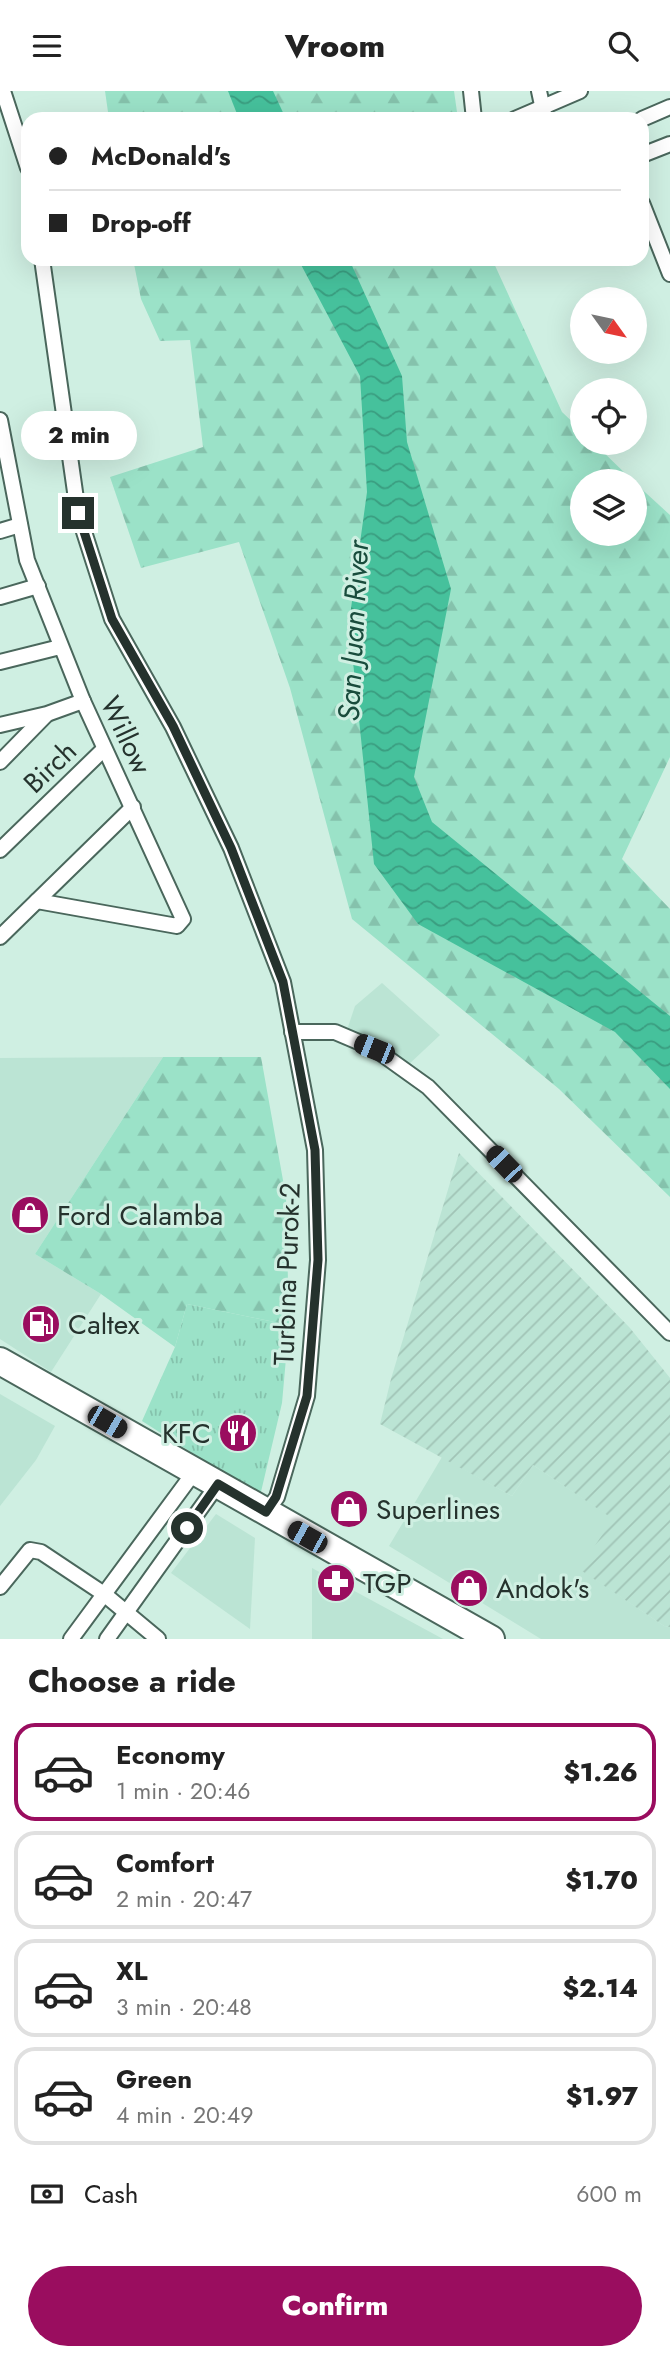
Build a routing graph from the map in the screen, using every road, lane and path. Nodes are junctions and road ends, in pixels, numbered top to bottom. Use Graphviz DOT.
graph roads {
  1 [pos="3,91"];
  2 [pos="471,91"];
  3 [pos="538,91"];
  4 [pos="580,91"];
  5 [pos="670,107"];
  6 [pos="473,112"];
  7 [pos="544,112"];
  8 [pos="546,112"];
  9 [pos="649,116"];
  10 [pos="670,144"];
  11 [pos="21,146"];
  12 [pos="649,152"];
  13 [pos="649,222"];
  14 [pos="43,266"];
  15 [pos="670,274"];
  16 [pos="0,420"];
  17 [pos="4,465"];
  18 [pos="20,524"];
  19 [pos="0,531"];
  20 [pos="38,586"];
  21 [pos="0,597"];
  22 [pos="60,647"];
  23 [pos="0,662"];
  24 [pos="83,701"];
  25 [pos="47,714"];
  26 [pos="0,725"];
  27 [pos="104,749"];
  28 [pos="0,762"];
  29 [pos="132,807"];
  30 [pos="0,850"];
  31 [pos="37,901"];
  32 [pos="0,937"];
  33 [pos="292,1032"];
  34 [pos="670,1333"];
  35 [pos="0,1361"];
  36 [pos="206,1478"];
  37 [pos="266,1512"];
  38 [pos="0,1587"];
  39 [pos="104,1594"];
  40 [pos="127,1613"];
  41 [pos="71,1639"];
  42 [pos="107,1639"];
  43 [pos="158,1639"];
  44 [pos="491,1639"];
  1 -- 11 [label="street"];
  2 -- 6 [label="street"];
  3 -- 7 [label="street"];
  4 -- 8 [label="street"];
  5 -- 9 [label="street"];
  10 -- 12 [label="street"];
  13 -- 15 [label="street"];
  14 -- 33 [label="street, Turbina Purok-2"];
  16 -- 17 [label="street, Willow"];
  17 -- 18 [label="street, Willow"];
  18 -- 19 [label="street"];
  18 -- 20 [label="street, Willow"];
  20 -- 21 [label="street"];
  20 -- 22 [label="street, Willow"];
  22 -- 23 [label="street"];
  22 -- 24 [label="street, Willow"];
  24 -- 25 [label="street"];
  24 -- 27 [label="street, Willow"];
  25 -- 26 [label="street"];
  25 -- 28 [label="street"];
  27 -- 29 [label="street, Willow"];
  27 -- 30 [label="street, Birch"];
  29 -- 31 [label="street"];
  29 -- 31 [label="street, Willow"];
  31 -- 32 [label="street"];
  33 -- 34 [label="street"];
  33 -- 37 [label="street, Turbina Purok-2"];
  35 -- 36 [label="highway"];
  36 -- 37 [label="highway"];
  36 -- 39 [label="street"];
  36 -- 40 [label="street"];
  37 -- 44 [label="highway"];
  38 -- 39 [label="street"];
  39 -- 40 [label="street"];
  39 -- 41 [label="street"];
  40 -- 42 [label="street"];
  40 -- 43 [label="street"];
}
